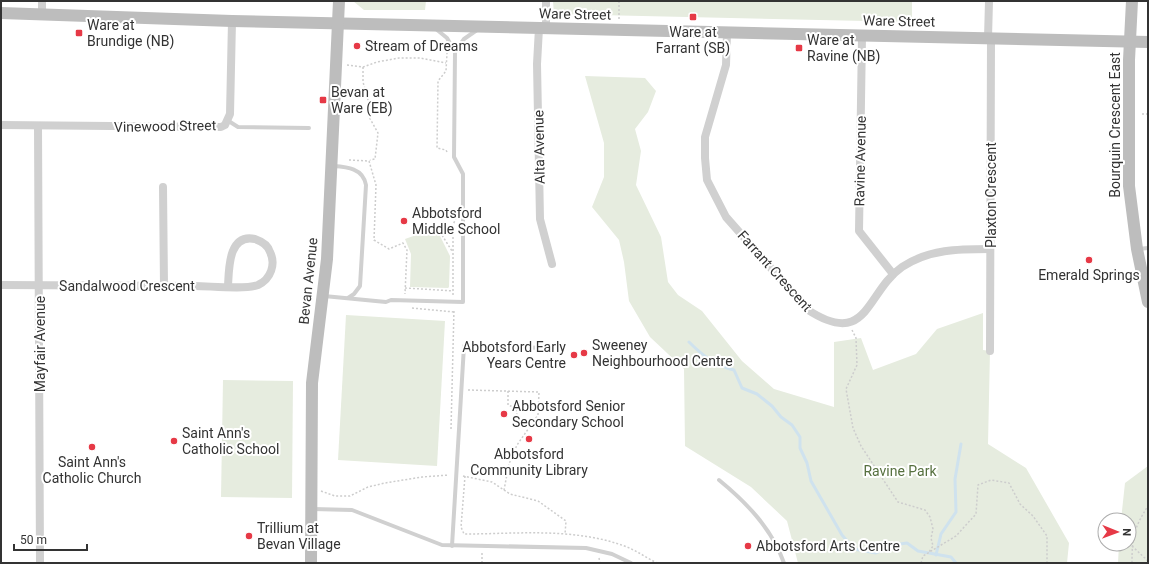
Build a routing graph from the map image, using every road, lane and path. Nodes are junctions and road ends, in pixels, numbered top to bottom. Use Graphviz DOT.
graph roads {
  1 [pos="42,1"];
  2 [pos="339,1"];
  3 [pos="546,1"];
  4 [pos="619,1"];
  5 [pos="989,1"];
  6 [pos="1132,1"];
  7 [pos="1,13"];
  8 [pos="42,14"];
  9 [pos="232,21"];
  10 [pos="339,24"];
  11 [pos="433,26"];
  12 [pos="480,27"];
  13 [pos="542,28"];
  14 [pos="619,30"];
  15 [pos="727,33"];
  16 [pos="862,36"];
  17 [pos="990,38"];
  18 [pos="1130,42"];
  19 [pos="1148,42"];
  20 [pos="455,52"];
  21 [pos="446,63"];
  22 [pos="337,65"];
  23 [pos="363,67"];
  24 [pos="1142,114"];
  25 [pos="1148,114"];
  26 [pos="227,120"];
  27 [pos="1,125"];
  28 [pos="38,126"];
  29 [pos="309,128"];
  30 [pos="344,160"];
  31 [pos="369,161"];
  32 [pos="332,166"];
  33 [pos="163,187"];
  34 [pos="440,232"];
  35 [pos="1143,248"];
  36 [pos="990,249"];
  37 [pos="452,252"];
  38 [pos="552,264"];
  39 [pos="894,274"];
  40 [pos="1,285"];
  41 [pos="39,285"];
  42 [pos="164,286"];
  43 [pos="228,286"];
  44 [pos="405,288"];
  45 [pos="453,291"];
  46 [pos="323,296"];
  47 [pos="348,298"];
  48 [pos="404,300"];
  49 [pos="1148,302"];
  50 [pos="454,312"];
  51 [pos="849,322"];
  52 [pos="549,348"];
  53 [pos="990,351"];
  54 [pos="461,390"];
  55 [pos="508,391"];
  56 [pos="531,424"];
  57 [pos="451,436"];
  58 [pos="457,476"];
  59 [pos="465,476"];
  60 [pos="719,480"];
  61 [pos="504,490"];
  62 [pos="312,491"];
  63 [pos="1148,506"];
  64 [pos="311,509"];
  65 [pos="1137,522"];
  66 [pos="565,534"];
  67 [pos="452,546"];
  68 [pos="1137,551"];
  69 [pos="929,552"];
  70 [pos="1132,552"];
  71 [pos="1148,561"];
  72 [pos="40,563"];
  73 [pos="311,563"];
  74 [pos="631,563"];
  75 [pos="656,563"];
  76 [pos="784,563"];
  77 [pos="921,563"];
  78 [pos="1047,563"];
  79 [pos="1132,563"];
  1 -- 8 [label="street"];
  2 -- 10 [label="main road, Bevan Avenue"];
  3 -- 13 [label="street, Alta Avenue"];
  4 -- 14 [label="path"];
  5 -- 17 [label="street, Plaxton Crescent"];
  6 -- 18 [label="main road, Bourquin Crescent East"];
  7 -- 8 [label="main road, Ware Street"];
  8 -- 9 [label="main road, Ware Street"];
  9 -- 10 [label="main road, Ware Street"];
  9 -- 26 [label="street, Vinewood Street"];
  10 -- 11 [label="main road, Ware Street"];
  10 -- 22 [label="main road, Bevan Avenue"];
  11 -- 12 [label="main road, Ware Street"];
  11 -- 20 [label="lane"];
  12 -- 13 [label="main road, Ware Street"];
  12 -- 20 [label="lane"];
  13 -- 14 [label="main road, Ware Street"];
  13 -- 38 [label="street, Alta Avenue"];
  14 -- 15 [label="main road, Ware Street"];
  15 -- 16 [label="main road, Ware Street"];
  15 -- 51 [label="street, Farrant Crescent"];
  16 -- 17 [label="main road, Ware Street"];
  16 -- 39 [label="street, Ravine Avenue"];
  17 -- 18 [label="main road, Ware Street"];
  17 -- 36 [label="street, Plaxton Crescent"];
  18 -- 19 [label="main road, Ware Street"];
  18 -- 35 [label="main road, Bourquin Crescent East"];
  20 -- 48 [label="lane"];
  21 -- 23 [label="path"];
  22 -- 23 [label="path"];
  22 -- 32 [label="main road, Bevan Avenue"];
  23 -- 31 [label="path"];
  24 -- 25 [label="path"];
  26 -- 28 [label="street, Vinewood Street"];
  26 -- 29 [label="lane"];
  27 -- 28 [label="street, Vinewood Street"];
  28 -- 41 [label="street, Mayfair Avenue"];
  30 -- 31 [label="path"];
  31 -- 44 [label="path"];
  32 -- 46 [label="main road, Bevan Avenue"];
  32 -- 47 [label="lane"];
  33 -- 42 [label="street"];
  34 -- 37 [label="path"];
  35 -- 49 [label="main road, Bourquin Crescent East"];
  36 -- 39 [label="street"];
  36 -- 53 [label="street, Plaxton Crescent"];
  39 -- 51 [label="street"];
  40 -- 41 [label="street, Sandalwood Crescent"];
  41 -- 42 [label="street, Sandalwood Crescent"];
  41 -- 72 [label="street, Mayfair Avenue"];
  42 -- 43 [label="street, Sandalwood Crescent"];
  43 -- 43 [label="street, Sandalwood Crescent"];
  44 -- 45 [label="path"];
  44 -- 48 [label="path"];
  46 -- 47 [label="lane"];
  46 -- 62 [label="main road, Bevan Avenue"];
  47 -- 48 [label="lane"];
  50 -- 57 [label="path"];
  51 -- 69 [label="path"];
  52 -- 54 [label="lane"];
  54 -- 55 [label="path"];
  54 -- 58 [label="lane"];
  55 -- 56 [label="path"];
  55 -- 56 [label="path"];
  56 -- 61 [label="path"];
  58 -- 59 [label="path"];
  58 -- 62 [label="path"];
  58 -- 67 [label="lane"];
  59 -- 61 [label="path"];
  59 -- 66 [label="path"];
  60 -- 76 [label="lane"];
  61 -- 66 [label="path"];
  62 -- 64 [label="main road, Bevan Avenue"];
  63 -- 65 [label="path"];
  64 -- 67 [label="lane"];
  64 -- 73 [label="main road, Bevan Avenue"];
  66 -- 75 [label="path"];
  67 -- 74 [label="lane"];
  68 -- 71 [label="path"];
  69 -- 77 [label="path"];
  69 -- 78 [label="path"];
  70 -- 79 [label="path"];
}
